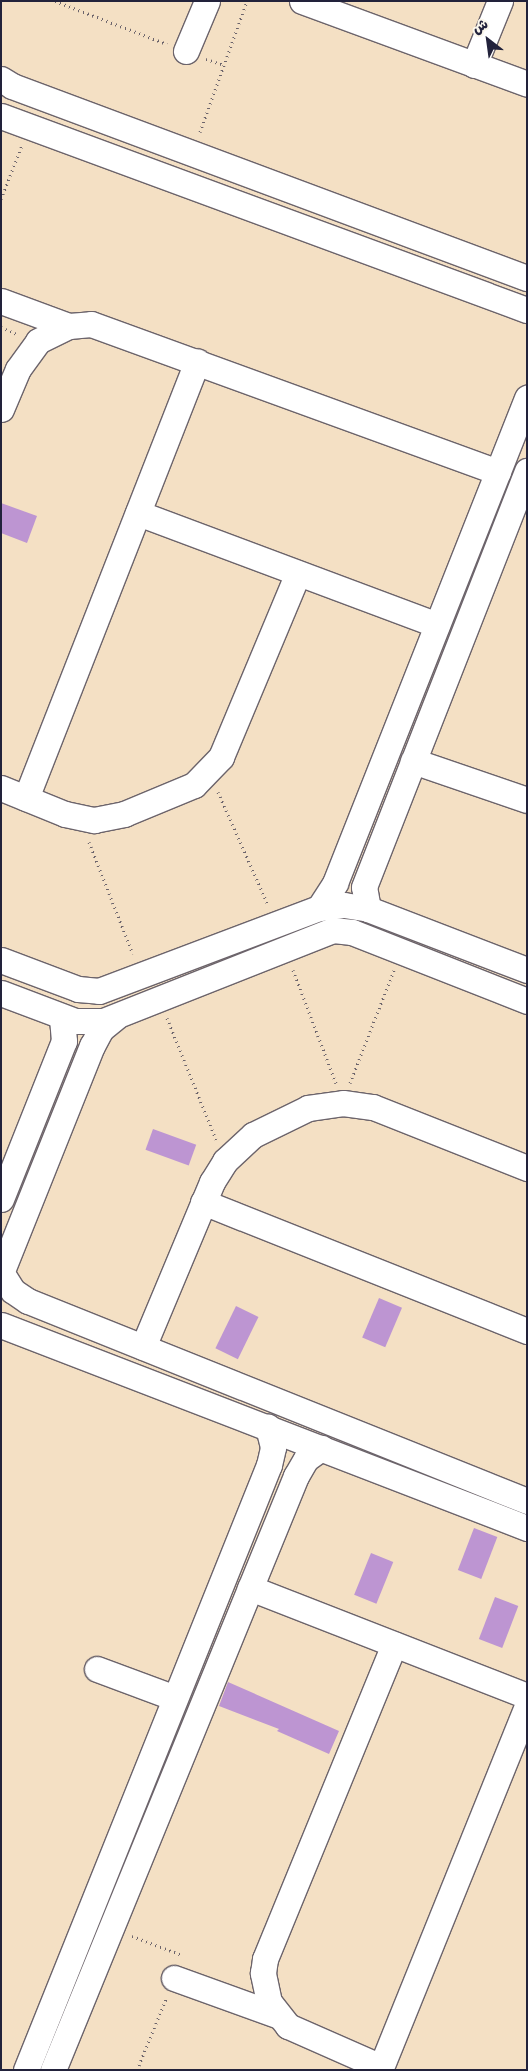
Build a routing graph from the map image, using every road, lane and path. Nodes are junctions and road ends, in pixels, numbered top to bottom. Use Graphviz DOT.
graph roads {
  1 [pos="55,1"];
  2 [pos="207,1"];
  3 [pos="246,1"];
  4 [pos="302,1"];
  5 [pos="500,1"];
  6 [pos="186,51"];
  7 [pos="474,64"];
  8 [pos="224,65"];
  9 [pos="7,83"];
  10 [pos="527,84"];
  11 [pos="1,114"];
  12 [pos="29,126"];
  13 [pos="192,154"];
  14 [pos="1,199"];
  15 [pos="527,278"];
  16 [pos="1,301"];
  17 [pos="524,314"];
  18 [pos="69,326"];
  19 [pos="198,361"];
  20 [pos="527,398"];
  21 [pos="1,410"];
  22 [pos="498,472"];
  23 [pos="526,477"];
  24 [pos="138,513"];
  25 [pos="298,573"];
  26 [pos="437,625"];
  27 [pos="413,761"];
  28 [pos="209,773"];
  29 [pos="1,788"];
  30 [pos="26,798"];
  31 [pos="527,800"];
  32 [pos="79,818"];
  33 [pos="319,908"];
  34 [pos="368,909"];
  35 [pos="276,924"];
  36 [pos="284,948"];
  37 [pos="401,952"];
  38 [pos="1,960"];
  39 [pos="527,970"];
  40 [pos="142,976"];
  41 [pos="1,993"];
  42 [pos="159,999"];
  43 [pos="527,1000"];
  44 [pos="116,1017"];
  45 [pos="62,1018"];
  46 [pos="343,1102"];
  47 [pos="225,1161"];
  48 [pos="527,1168"];
  49 [pos="1,1200"];
  50 [pos="203,1202"];
  51 [pos="1,1272"];
  52 [pos="1,1325"];
  53 [pos="527,1331"];
  54 [pos="143,1347"];
  55 [pos="268,1427"];
  56 [pos="321,1448"];
  57 [pos="527,1501"];
  58 [pos="527,1528"];
  59 [pos="250,1588"];
  60 [pos="394,1644"];
  61 [pos="97,1669"];
  62 [pos="527,1696"];
  63 [pos="175,1698"];
  64 [pos="527,1706"];
  65 [pos="178,1967"];
  66 [pos="277,2015"];
  67 [pos="380,2068"];
  68 [pos="26,2070"];
  69 [pos="52,2070"];
  70 [pos="137,2070"];
  1 -- 6 [label="path"];
  2 -- 6 [label="street"];
  3 -- 8 [label="path"];
  4 -- 7 [label="street"];
  5 -- 7 [label="street"];
  6 -- 8 [label="path"];
  7 -- 10 [label="street"];
  8 -- 13 [label="path"];
  9 -- 11 [label="street"];
  9 -- 13 [label="street"];
  11 -- 12 [label="street"];
  12 -- 14 [label="path"];
  12 -- 17 [label="street"];
  13 -- 15 [label="street"];
  16 -- 18 [label="street"];
  18 -- 19 [label="street"];
  18 -- 21 [label="street"];
  19 -- 22 [label="street"];
  19 -- 24 [label="street"];
  20 -- 22 [label="street"];
  22 -- 26 [label="street"];
  23 -- 27 [label="street"];
  24 -- 25 [label="street"];
  24 -- 30 [label="street"];
  25 -- 26 [label="street"];
  25 -- 28 [label="street"];
  26 -- 33 [label="street"];
  27 -- 31 [label="street"];
  27 -- 34 [label="street"];
  28 -- 32 [label="street"];
  28 -- 35 [label="path"];
  29 -- 30 [label="street"];
  30 -- 32 [label="street"];
  32 -- 40 [label="path"];
  33 -- 34 [label="street"];
  33 -- 35 [label="street"];
  34 -- 39 [label="street"];
  35 -- 40 [label="street"];
  36 -- 37 [label="street"];
  36 -- 42 [label="street"];
  36 -- 46 [label="path"];
  37 -- 43 [label="street"];
  37 -- 46 [label="path"];
  38 -- 40 [label="street"];
  41 -- 45 [label="street"];
  42 -- 44 [label="street"];
  42 -- 47 [label="path"];
  44 -- 45 [label="street"];
  44 -- 51 [label="street"];
  45 -- 49 [label="street"];
  46 -- 47 [label="street"];
  46 -- 48 [label="street"];
  47 -- 50 [label="street"];
  50 -- 53 [label="street"];
  50 -- 54 [label="street"];
  51 -- 54 [label="street"];
  52 -- 55 [label="street"];
  54 -- 57 [label="street"];
  55 -- 56 [label="street"];
  55 -- 63 [label="street"];
  56 -- 58 [label="street"];
  56 -- 59 [label="street"];
  59 -- 60 [label="street"];
  59 -- 69 [label="street"];
  60 -- 62 [label="street"];
  60 -- 66 [label="street"];
  61 -- 63 [label="street"];
  63 -- 68 [label="street"];
  64 -- 67 [label="street"];
  65 -- 66 [label="street"];
  65 -- 70 [label="path"];
  66 -- 67 [label="street"];
}
